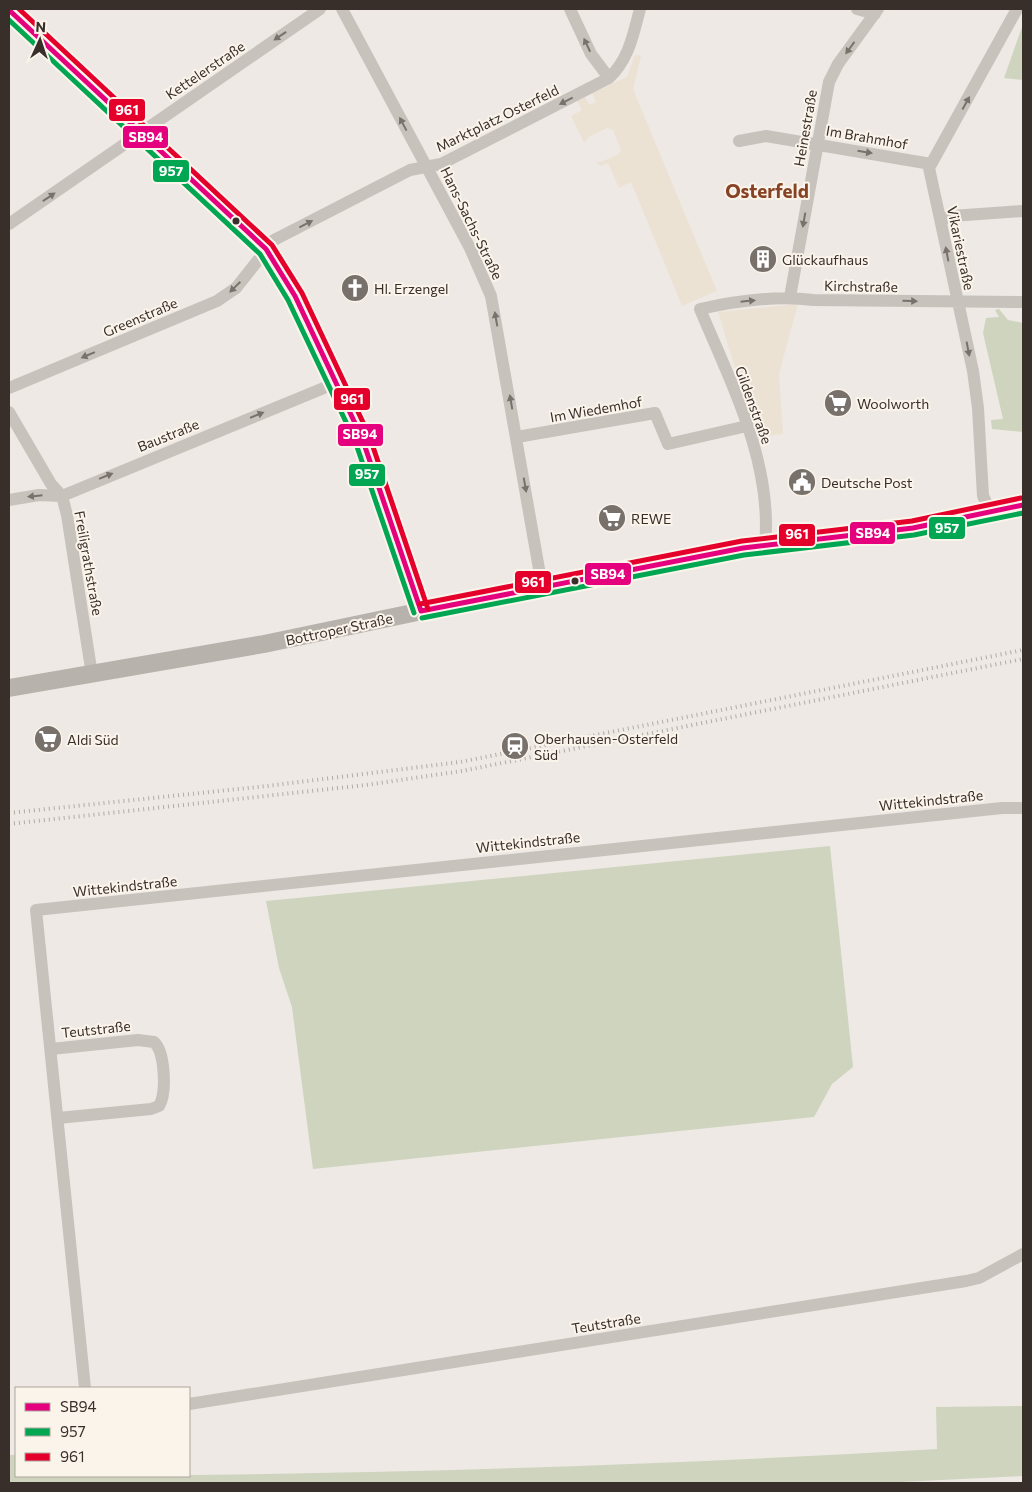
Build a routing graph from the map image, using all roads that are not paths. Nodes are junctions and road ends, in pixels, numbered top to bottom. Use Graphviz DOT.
graph roads {
  1 [pos="320,9"];
  2 [pos="342,9"];
  3 [pos="570,9"];
  4 [pos="640,9"];
  5 [pos="857,9"];
  6 [pos="1017,9"];
  7 [pos="9,10"];
  8 [pos="876,11"];
  9 [pos="609,78"];
  10 [pos="140,134"];
  11 [pos="739,141"];
  12 [pos="817,144"];
  13 [pos="931,164"];
  14 [pos="427,167"];
  15 [pos="1023,211"];
  16 [pos="941,220"];
  17 [pos="9,224"];
  18 [pos="266,250"];
  19 [pos="790,297"];
  20 [pos="956,302"];
  21 [pos="1023,302"];
  22 [pos="700,309"];
  23 [pos="336,384"];
  24 [pos="9,388"];
  25 [pos="9,412"];
  26 [pos="747,426"];
  27 [pos="517,437"];
  28 [pos="62,496"];
  29 [pos="9,500"];
  30 [pos="1023,505"];
  31 [pos="991,512"];
  32 [pos="765,546"];
  33 [pos="542,586"];
  34 [pos="421,611"];
  35 [pos="92,675"];
  36 [pos="9,688"];
  37 [pos="1023,808"];
  38 [pos="36,910"];
  39 [pos="51,1049"];
  40 [pos="58,1118"];
  41 [pos="1023,1254"];
  42 [pos="84,1387"];
  43 [pos="190,1404"];
  1 -- 10 [label="street, Kettelerstraße, one-way"];
  14 -- 2 [label="street, Hans-Sachs-Straße, one-way"];
  9 -- 3 [label="street, one-way"];
  4 -- 9 [label="street"];
  5 -- 8 [label="street"];
  13 -- 6 [label="street, one-way"];
  7 -- 10 [label="street"];
  8 -- 12 [label="street, Heinestraße, one-way"];
  9 -- 14 [label="street, Marktplatz Osterfeld, one-way"];
  17 -- 10 [label="street, Kettelerstraße, one-way"];
  10 -- 18 [label="street"];
  11 -- 12 [label="street, Im Brahmhof"];
  12 -- 13 [label="street, Im Brahmhof, one-way"];
  12 -- 19 [label="street, Heinestraße, one-way"];
  13 -- 16 [label="street, Vikariestraße"];
  18 -- 14 [label="street, Marktplatz Osterfeld, one-way"];
  27 -- 14 [label="street, Hans-Sachs-Straße, one-way"];
  15 -- 16 [label="street"];
  20 -- 16 [label="street, Vikariestraße, one-way"];
  18 -- 23 [label="street"];
  18 -- 24 [label="street, Greenstraße, one-way"];
  19 -- 20 [label="street, Kirchstraße, one-way"];
  22 -- 19 [label="street, Kirchstraße, one-way"];
  20 -- 21 [label="street, Kirchstraße"];
  20 -- 31 [label="street, Vikariestraße, one-way"];
  22 -- 26 [label="street, Gildenstraße"];
  28 -- 23 [label="street, Baustraße, one-way"];
  23 -- 34 [label="street"];
  25 -- 28 [label="street, Freiligrathstraße"];
  26 -- 27 [label="street, Im Wiedemhof"];
  26 -- 32 [label="street, Gildenstraße"];
  27 -- 33 [label="street, Hans-Sachs-Straße, one-way"];
  28 -- 29 [label="street, Baustraße, one-way"];
  28 -- 35 [label="street, Freiligrathstraße"];
  30 -- 31 [label="main road, Bottroper Straße"];
  31 -- 32 [label="main road, Bottroper Straße"];
  32 -- 33 [label="main road, Bottroper Straße"];
  33 -- 34 [label="main road, Bottroper Straße"];
  34 -- 35 [label="main road, Bottroper Straße"];
  35 -- 36 [label="main road, Bottroper Straße"];
  37 -- 38 [label="street, Wittekindstraße"];
  38 -- 39 [label="street, Teutstraße"];
  39 -- 40 [label="street, Teutstraße"];
  39 -- 40 [label="street, Teutstraße"];
  40 -- 42 [label="street, Teutstraße"];
  41 -- 43 [label="street, Teutstraße"];
}
